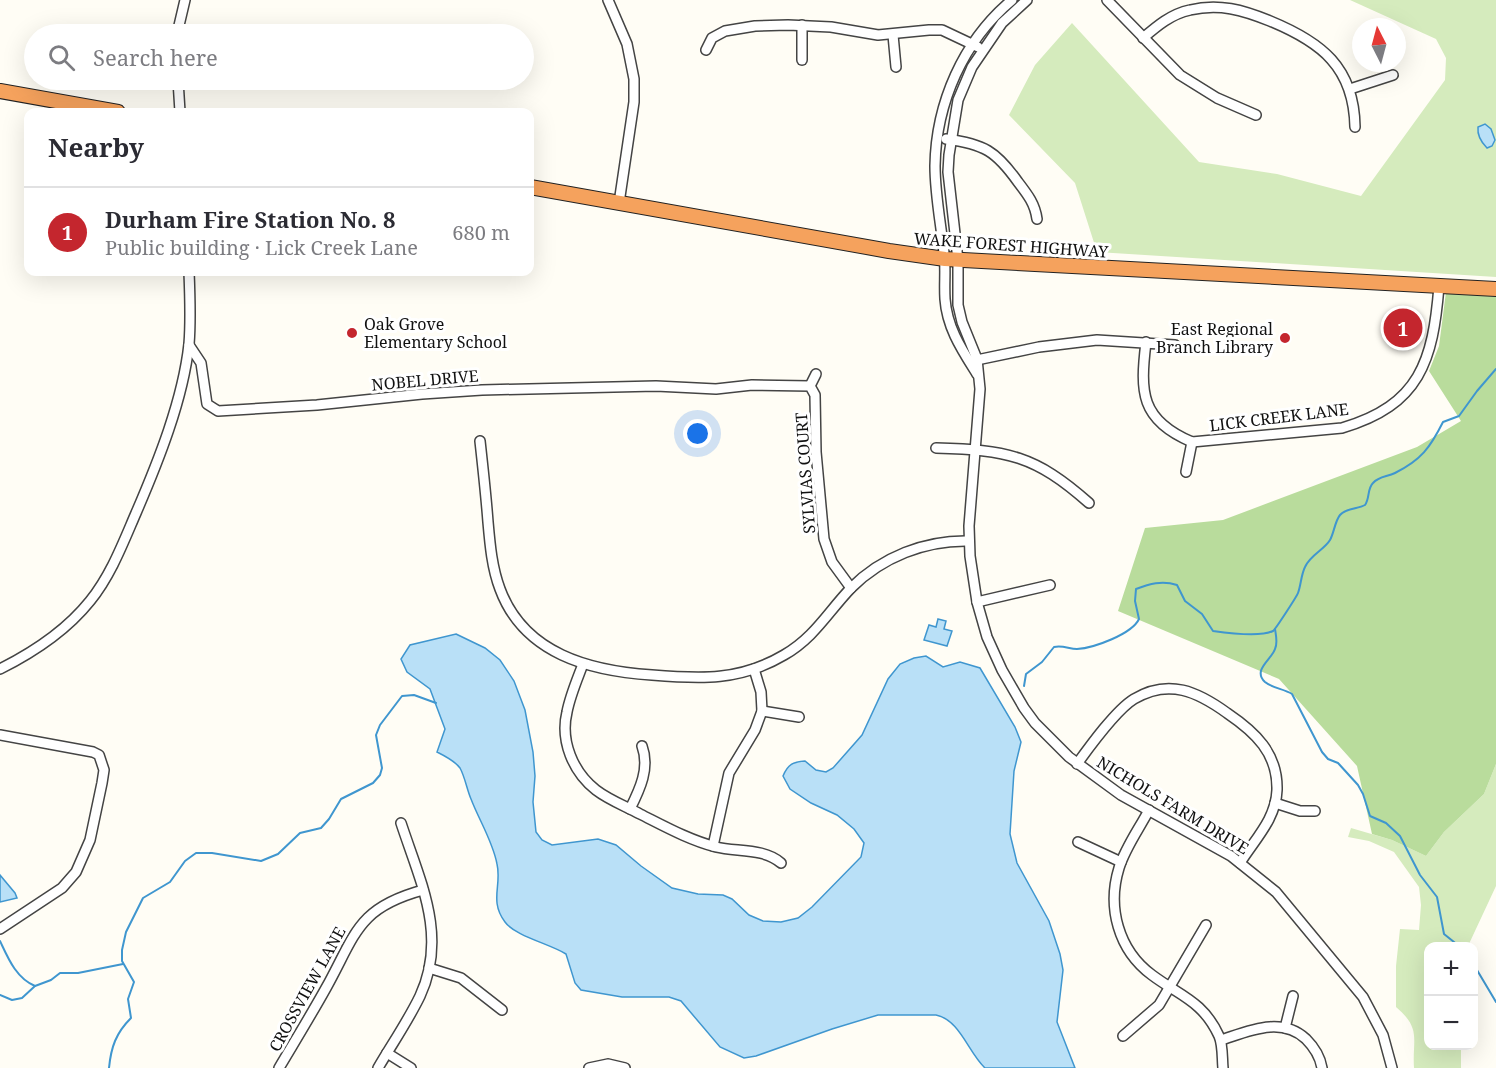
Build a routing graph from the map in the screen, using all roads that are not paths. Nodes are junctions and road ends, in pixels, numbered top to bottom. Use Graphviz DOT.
graph roads {
  1 [pos="185,0"];
  2 [pos="608,0"];
  3 [pos="1012,0"];
  4 [pos="1027,0"];
  5 [pos="1107,0"];
  6 [pos="1208,3"];
  7 [pos="179,24"];
  8 [pos="802,25"];
  9 [pos="893,35"];
  10 [pos="1143,38"];
  11 [pos="972,44"];
  12 [pos="706,50"];
  13 [pos="983,50"];
  14 [pos="802,60"];
  15 [pos="896,67"];
  16 [pos="1393,75"];
  17 [pos="1350,89"];
  18 [pos="179,90"];
  19 [pos="0,91"];
  20 [pos="96,108"];
  21 [pos="180,108"];
  22 [pos="1257,115"];
  23 [pos="1355,127"];
  24 [pos="937,138"];
  25 [pos="951,139"];
  26 [pos="534,188"];
  27 [pos="619,203"];
  28 [pos="1037,219"];
  29 [pos="951,260"];
  30 [pos="189,276"];
  31 [pos="1439,286"];
  32 [pos="1496,289"];
  33 [pos="1146,342"];
  34 [pos="189,345"];
  35 [pos="1175,345"];
  36 [pos="974,361"];
  37 [pos="816,374"];
  38 [pos="810,386"];
  39 [pos="480,441"];
  40 [pos="1192,442"];
  41 [pos="936,448"];
  42 [pos="976,450"];
  43 [pos="1186,472"];
  44 [pos="1089,503"];
  45 [pos="969,541"];
  46 [pos="1050,585"];
  47 [pos="851,588"];
  48 [pos="977,602"];
  49 [pos="583,664"];
  50 [pos="0,669"];
  51 [pos="754,669"];
  52 [pos="762,711"];
  53 [pos="800,717"];
  54 [pos="0,735"];
  55 [pos="642,746"];
  56 [pos="1077,764"];
  57 [pos="1275,803"];
  58 [pos="630,809"];
  59 [pos="1149,810"];
  60 [pos="1314,811"];
  61 [pos="401,823"];
  62 [pos="1078,842"];
  63 [pos="713,846"];
  64 [pos="1121,862"];
  65 [pos="1240,862"];
  66 [pos="781,863"];
  67 [pos="423,890"];
  68 [pos="1206,925"];
  69 [pos="0,929"];
  70 [pos="429,968"];
  71 [pos="1171,988"];
  72 [pos="1293,996"];
  73 [pos="502,1010"];
  74 [pos="1285,1028"];
  75 [pos="1123,1036"];
  76 [pos="1221,1040"];
  77 [pos="387,1053"];
  78 [pos="279,1068"];
  79 [pos="378,1068"];
  80 [pos="411,1068"];
  81 [pos="589,1068"];
  82 [pos="625,1068"];
  83 [pos="1222,1068"];
  84 [pos="1322,1068"];
  85 [pos="1392,1068"];
  1 -- 7 [label="street"];
  2 -- 27 [label="street"];
  3 -- 11 [label="street"];
  4 -- 13 [label="street"];
  5 -- 10 [label="street"];
  6 -- 10 [label="street"];
  6 -- 17 [label="street"];
  8 -- 9 [label="street"];
  8 -- 12 [label="street"];
  8 -- 14 [label="street"];
  9 -- 11 [label="street"];
  9 -- 15 [label="street"];
  10 -- 22 [label="street"];
  11 -- 13 [label="street"];
  11 -- 24 [label="street"];
  13 -- 25 [label="street"];
  16 -- 17 [label="street"];
  17 -- 23 [label="street"];
  18 -- 21 [label="street"];
  19 -- 20 [label="highway"];
  24 -- 25 [label="street"];
  24 -- 29 [label="street"];
  25 -- 28 [label="street"];
  25 -- 29 [label="street"];
  26 -- 27 [label="highway, WAKE FOREST HIGHWAY"];
  27 -- 29 [label="highway, WAKE FOREST HIGHWAY"];
  29 -- 31 [label="highway, WAKE FOREST HIGHWAY"];
  29 -- 36 [label="street, NICHOLS FARM DRIVE"];
  30 -- 34 [label="street"];
  31 -- 32 [label="highway, WAKE FOREST HIGHWAY"];
  31 -- 40 [label="street, LICK CREEK LANE"];
  33 -- 35 [label="street"];
  33 -- 36 [label="street"];
  33 -- 40 [label="street, LICK CREEK LANE"];
  34 -- 38 [label="street, NOBEL DRIVE"];
  34 -- 50 [label="street"];
  36 -- 42 [label="street, NICHOLS FARM DRIVE"];
  37 -- 38 [label="street"];
  38 -- 47 [label="street, SYLVIAS COURT"];
  39 -- 49 [label="street"];
  40 -- 43 [label="street"];
  41 -- 42 [label="street"];
  42 -- 44 [label="street"];
  42 -- 45 [label="street, NICHOLS FARM DRIVE"];
  45 -- 47 [label="street"];
  45 -- 48 [label="street, NICHOLS FARM DRIVE"];
  46 -- 48 [label="street"];
  47 -- 51 [label="street"];
  48 -- 56 [label="street, NICHOLS FARM DRIVE"];
  49 -- 51 [label="street"];
  49 -- 58 [label="street"];
  51 -- 52 [label="street"];
  52 -- 53 [label="street"];
  52 -- 63 [label="street"];
  54 -- 69 [label="street"];
  55 -- 58 [label="street"];
  56 -- 57 [label="street"];
  56 -- 59 [label="street, NICHOLS FARM DRIVE"];
  57 -- 60 [label="street"];
  57 -- 65 [label="street"];
  58 -- 63 [label="street"];
  59 -- 64 [label="street"];
  59 -- 65 [label="street, NICHOLS FARM DRIVE"];
  61 -- 67 [label="street"];
  62 -- 64 [label="street"];
  63 -- 66 [label="street"];
  64 -- 71 [label="street"];
  65 -- 85 [label="street, NICHOLS FARM DRIVE"];
  67 -- 70 [label="street"];
  67 -- 78 [label="street, CROSSVIEW LANE"];
  68 -- 71 [label="street"];
  70 -- 73 [label="street"];
  70 -- 77 [label="street"];
  71 -- 75 [label="street"];
  71 -- 76 [label="street"];
  72 -- 74 [label="street"];
  74 -- 76 [label="street"];
  74 -- 84 [label="street"];
  76 -- 83 [label="street"];
  77 -- 79 [label="street"];
  77 -- 80 [label="street"];
  81 -- 82 [label="street"];
}
